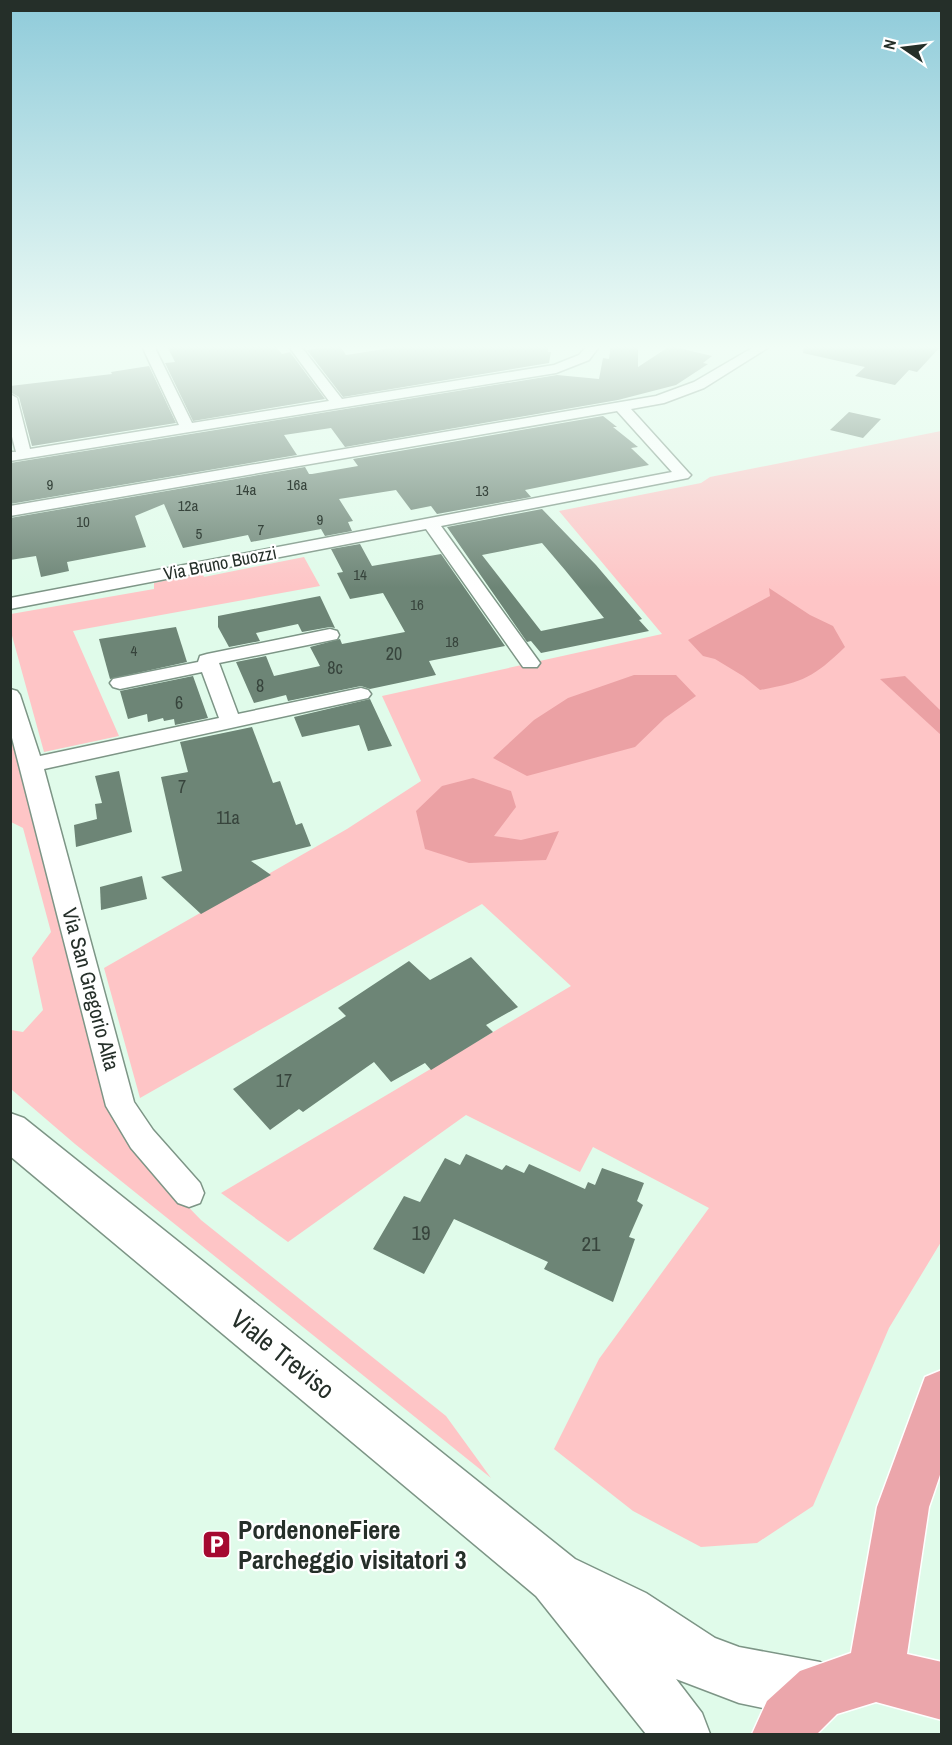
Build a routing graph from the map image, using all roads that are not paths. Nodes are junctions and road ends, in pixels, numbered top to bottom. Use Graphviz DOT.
graph roads {
  1 [pos="13,425"];
  2 [pos="186,425"];
  3 [pos="210,425"];
  4 [pos="513,425"];
  5 [pos="638,425"];
  6 [pos="188,429"];
  7 [pos="17,456"];
  8 [pos="10,511"];
  9 [pos="429,522"];
  10 [pos="10,604"];
  11 [pos="330,635"];
  12 [pos="530,663"];
  13 [pos="210,665"];
  14 [pos="120,683"];
  15 [pos="361,694"];
  16 [pos="10,695"];
  17 [pos="230,721"];
  18 [pos="32,765"];
  19 [pos="10,1131"];
  20 [pos="189,1193"];
  21 [pos="942,1394"];
  22 [pos="555,1577"];
  23 [pos="876,1674"];
  24 [pos="820,1690"];
  25 [pos="942,1691"];
  26 [pos="681,1734"];
  27 [pos="781,1734"];
  1 -- 7 [label="street"];
  2 -- 6 [label="street"];
  3 -- 6 [label="street"];
  4 -- 8 [label="street"];
  5 -- 9 [label="street, Via Bruno Buozzi"];
  6 -- 7 [label="street"];
  9 -- 10 [label="street, Via Bruno Buozzi"];
  9 -- 12 [label="street"];
  11 -- 13 [label="street"];
  13 -- 14 [label="street"];
  13 -- 17 [label="street"];
  15 -- 17 [label="street"];
  16 -- 18 [label="street, Via San Gregorio Alta"];
  17 -- 18 [label="street"];
  18 -- 20 [label="street, Via San Gregorio Alta"];
  19 -- 22 [label="main road, Viale Treviso"];
  21 -- 23 [label="main road"];
  22 -- 24 [label="main road, Viale Treviso"];
  22 -- 26 [label="main road, Viale Treviso"];
  23 -- 24 [label="main road, Viale Treviso"];
  23 -- 25 [label="main road"];
  24 -- 27 [label="main road, Viale Treviso"];
}
